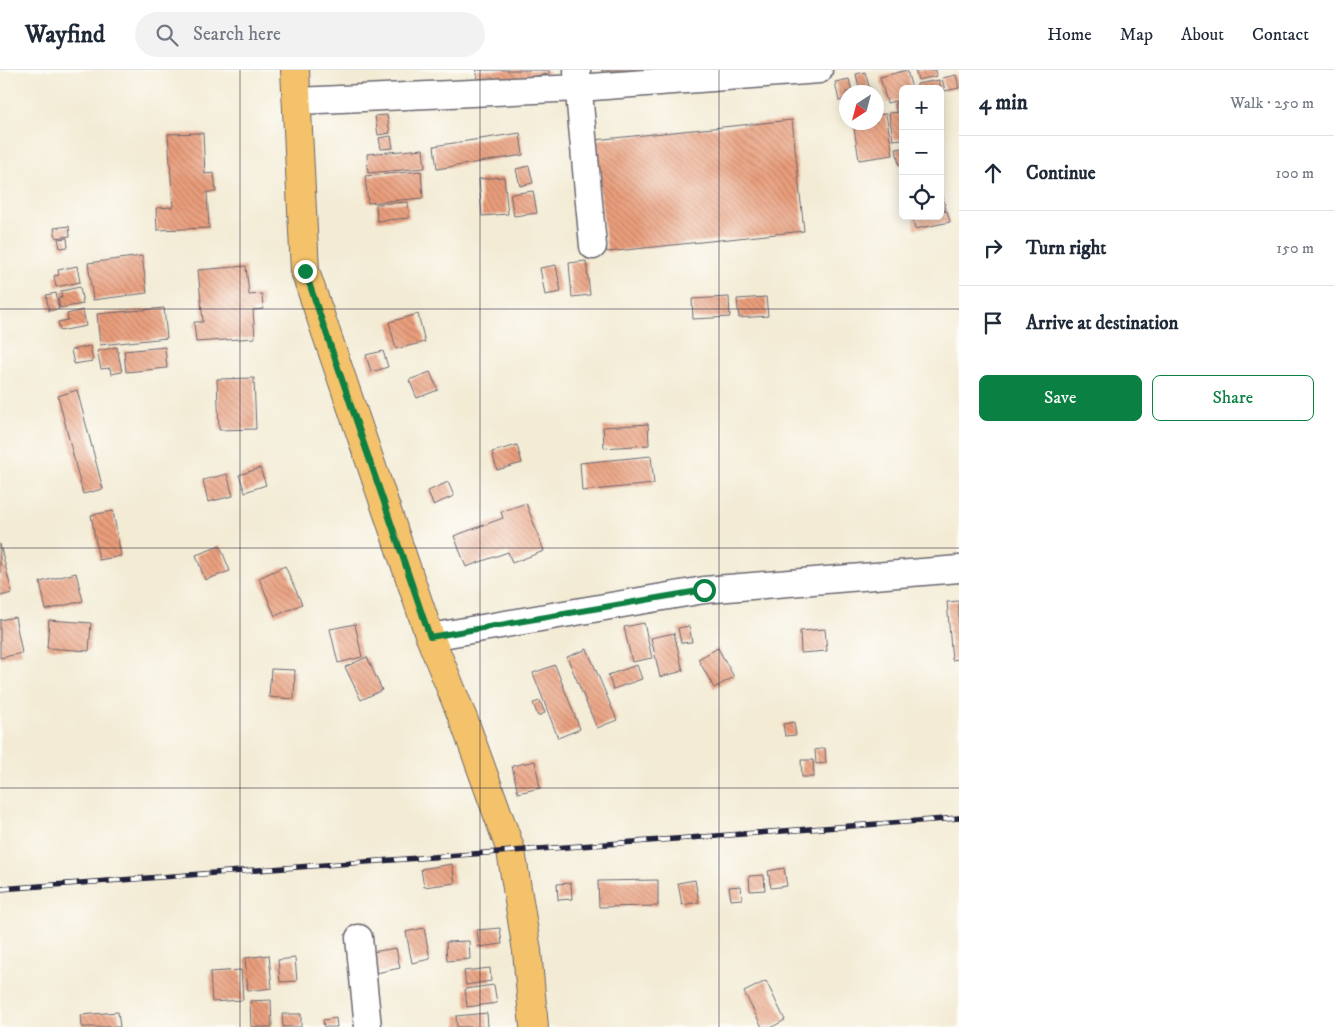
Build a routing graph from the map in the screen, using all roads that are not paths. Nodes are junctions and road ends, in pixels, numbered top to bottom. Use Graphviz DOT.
graph roads {
  1 [pos="295,70"];
  2 [pos="819,70"];
  3 [pos="712,74"];
  4 [pos="578,79"];
  5 [pos="297,101"];
  6 [pos="593,246"];
  7 [pos="959,569"];
  8 [pos="430,637"];
  9 [pos="359,938"];
  10 [pos="368,1027"];
  11 [pos="534,1027"];
  1 -- 5 [label="main road"];
  2 -- 3 [label="street"];
  3 -- 4 [label="street"];
  4 -- 5 [label="street"];
  4 -- 6 [label="street"];
  5 -- 8 [label="main road"];
  7 -- 8 [label="street"];
  8 -- 11 [label="main road"];
  9 -- 10 [label="street"];
}
